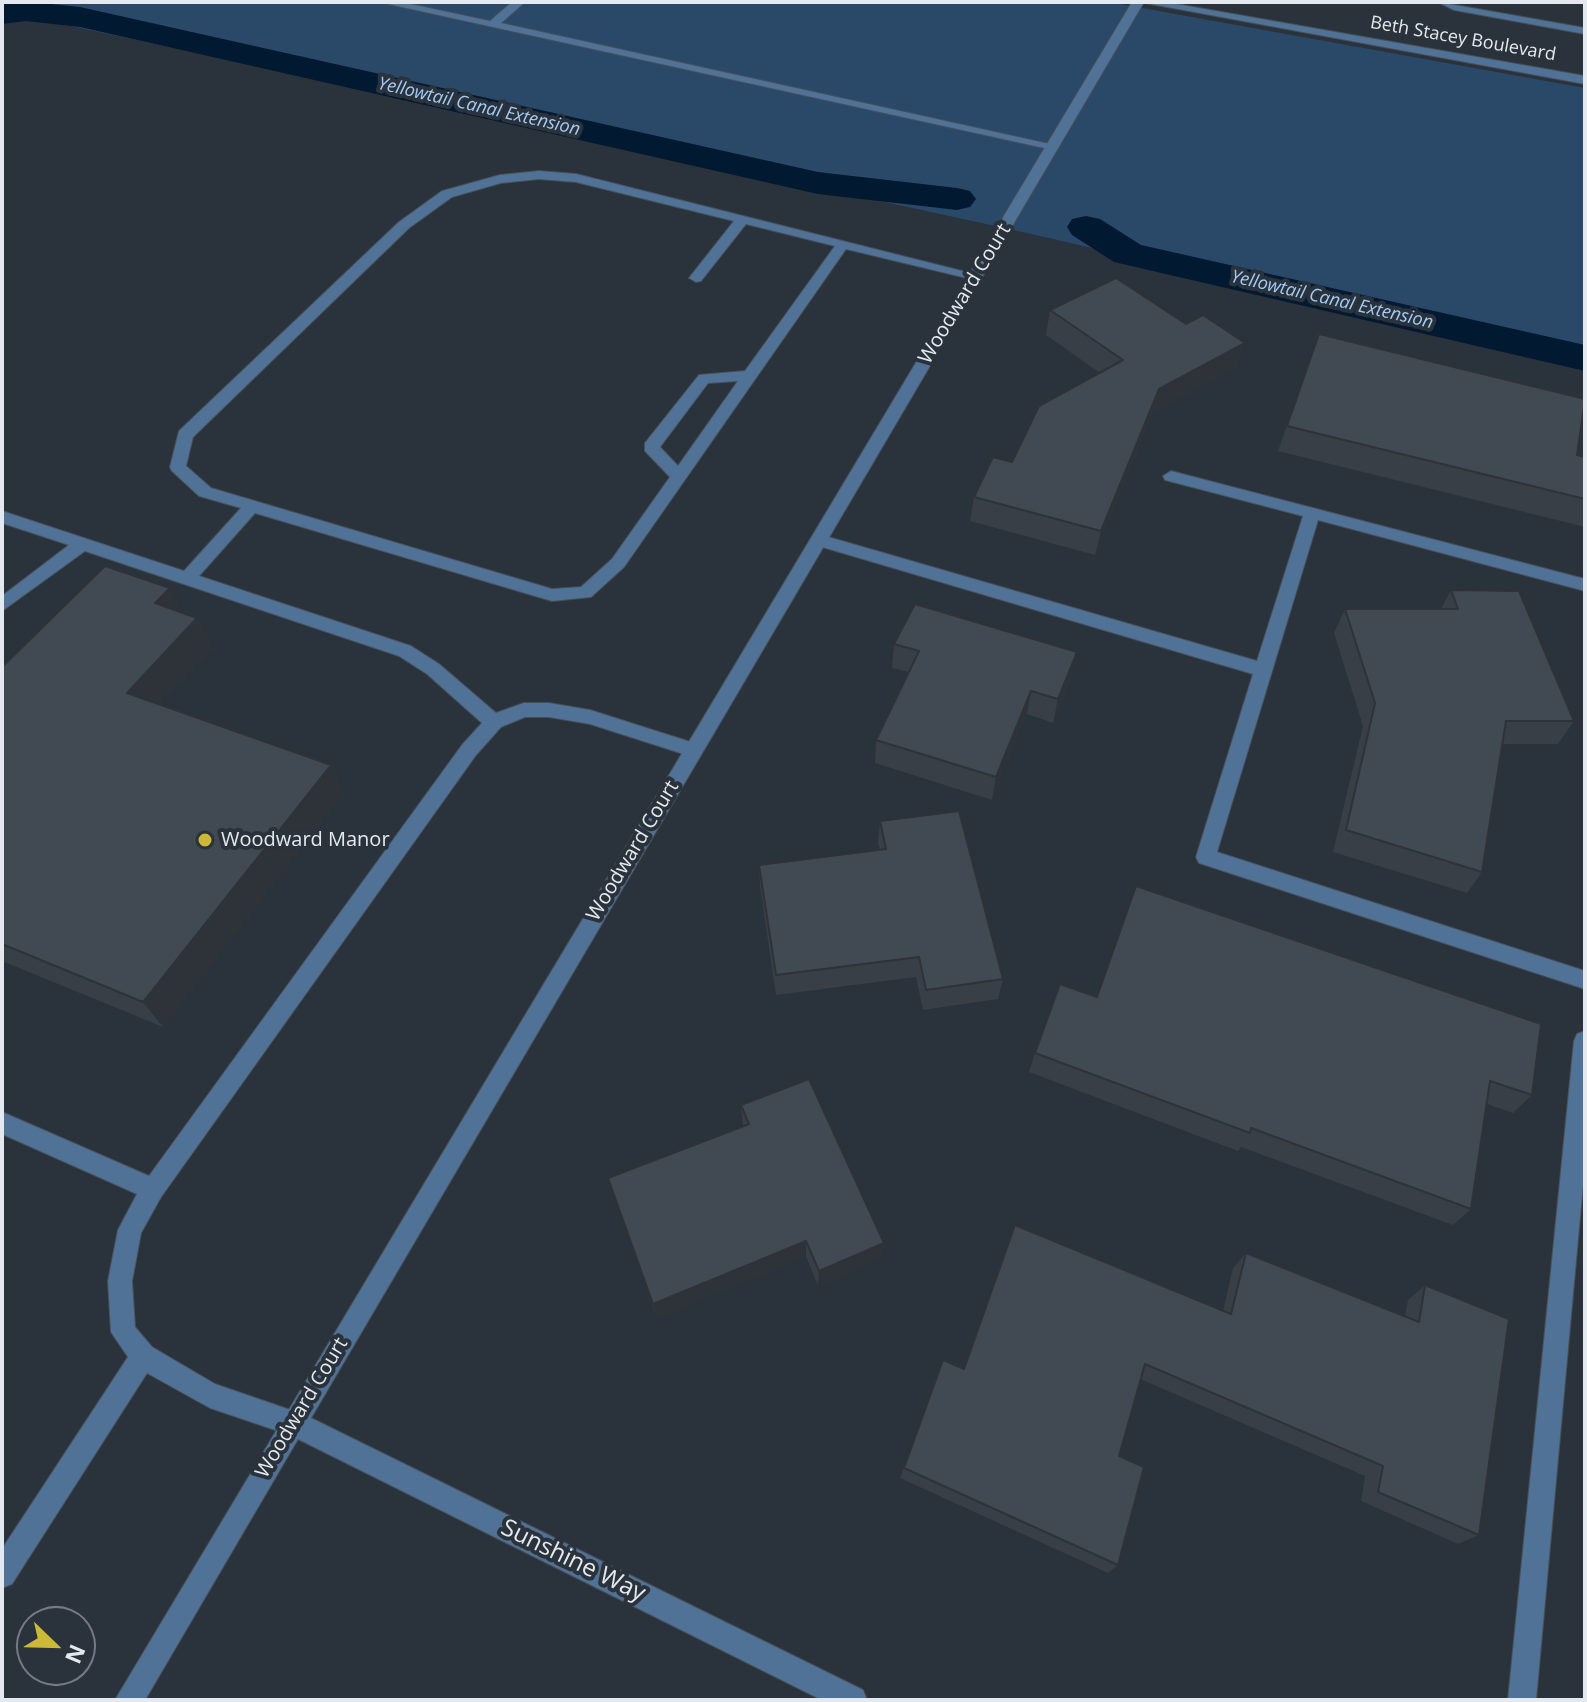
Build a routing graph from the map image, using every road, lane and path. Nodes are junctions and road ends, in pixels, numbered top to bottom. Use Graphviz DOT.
graph roads {
  1 [pos="385,2"];
  2 [pos="519,2"];
  3 [pos="1138,2"];
  4 [pos="1146,2"];
  5 [pos="1444,2"];
  6 [pos="492,25"];
  7 [pos="1585,31"];
  8 [pos="1585,80"];
  9 [pos="1053,146"];
  10 [pos="743,219"];
  11 [pos="843,244"];
  12 [pos="975,276"];
  13 [pos="696,278"];
  14 [pos="750,376"];
  15 [pos="679,476"];
  16 [pos="1171,476"];
  17 [pos="252,506"];
  18 [pos="1312,513"];
  19 [pos="2,517"];
  20 [pos="818,540"];
  21 [pos="82,544"];
  22 [pos="187,579"];
  23 [pos="1585,585"];
  24 [pos="2,605"];
  25 [pos="1263,670"];
  26 [pos="494,722"];
  27 [pos="693,750"];
  28 [pos="1585,980"];
  29 [pos="1585,1041"];
  30 [pos="2,1123"];
  31 [pos="153,1189"];
  32 [pos="143,1356"];
  33 [pos="293,1423"];
  34 [pos="2,1574"];
  35 [pos="129,1700"];
  36 [pos="853,1700"];
  37 [pos="1522,1700"];
  1 -- 6 [label="street"];
  2 -- 6 [label="street"];
  3 -- 9 [label="street, Woodward Court"];
  4 -- 8 [label="street, Beth Stacey Boulevard"];
  5 -- 7 [label="street"];
  6 -- 9 [label="street"];
  9 -- 12 [label="street, Woodward Court"];
  10 -- 11 [label="street"];
  10 -- 13 [label="street"];
  10 -- 17 [label="street"];
  11 -- 12 [label="street"];
  11 -- 14 [label="street"];
  12 -- 20 [label="street, Woodward Court"];
  14 -- 15 [label="street"];
  14 -- 15 [label="street"];
  15 -- 17 [label="street"];
  16 -- 18 [label="street"];
  17 -- 22 [label="street"];
  18 -- 23 [label="street"];
  18 -- 25 [label="street"];
  19 -- 21 [label="street"];
  20 -- 25 [label="street"];
  20 -- 27 [label="street, Woodward Court"];
  21 -- 22 [label="street"];
  21 -- 24 [label="street"];
  22 -- 26 [label="street"];
  25 -- 28 [label="street"];
  26 -- 27 [label="street"];
  26 -- 31 [label="street"];
  27 -- 33 [label="street, Woodward Court"];
  29 -- 37 [label="street"];
  30 -- 31 [label="street"];
  31 -- 32 [label="street"];
  32 -- 33 [label="street, Sunshine Way"];
  32 -- 34 [label="street"];
  33 -- 35 [label="street, Woodward Court"];
  33 -- 36 [label="street, Sunshine Way"];
}
